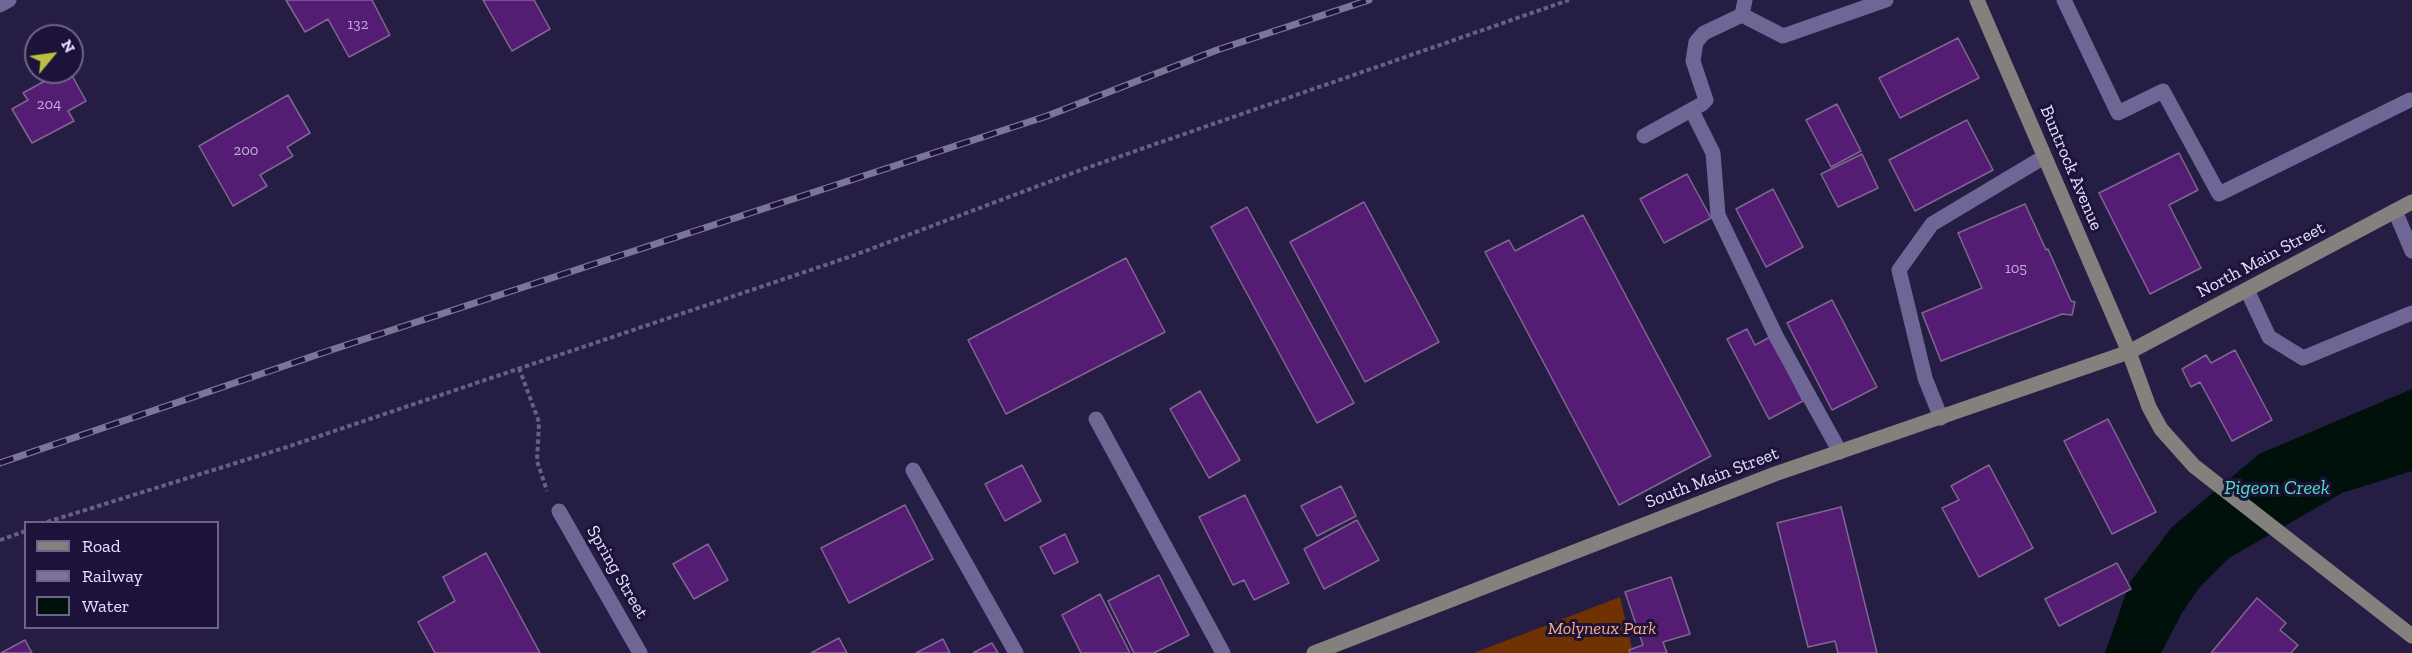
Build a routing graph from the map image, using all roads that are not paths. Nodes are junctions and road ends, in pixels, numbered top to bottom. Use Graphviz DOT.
graph roads {
  1 [pos="9,0"];
  2 [pos="1886,0"];
  3 [pos="1977,0"];
  4 [pos="2064,0"];
  5 [pos="0,5"];
  6 [pos="1743,8"];
  7 [pos="2411,101"];
  8 [pos="1692,111"];
  9 [pos="1644,136"];
  10 [pos="2044,157"];
  11 [pos="2412,202"];
  12 [pos="2395,212"];
  13 [pos="2412,251"];
  14 [pos="2247,290"];
  15 [pos="2412,313"];
  16 [pos="2128,352"];
  17 [pos="1941,418"];
  18 [pos="1096,419"];
  19 [pos="1840,452"];
  20 [pos="913,470"];
  21 [pos="559,511"];
  22 [pos="2412,636"];
  23 [pos="640,653"];
  24 [pos="1016,653"];
  25 [pos="1222,653"];
  26 [pos="1314,653"];
  1 -- 5 [label="street"];
  2 -- 6 [label="street"];
  3 -- 10 [label="main road, Buntrock Avenue"];
  4 -- 7 [label="street"];
  6 -- 8 [label="street"];
  8 -- 9 [label="street"];
  8 -- 19 [label="street"];
  10 -- 16 [label="main road, Buntrock Avenue"];
  10 -- 17 [label="street"];
  11 -- 12 [label="main road, North Main Street"];
  12 -- 13 [label="street"];
  12 -- 14 [label="main road, North Main Street"];
  14 -- 15 [label="street"];
  14 -- 16 [label="main road, North Main Street"];
  16 -- 17 [label="main road, South Main Street"];
  16 -- 22 [label="main road, Buntrock Avenue"];
  17 -- 19 [label="main road, South Main Street"];
  18 -- 25 [label="street"];
  19 -- 26 [label="main road, South Main Street"];
  20 -- 24 [label="street"];
  21 -- 23 [label="street, Spring Street"];
}
